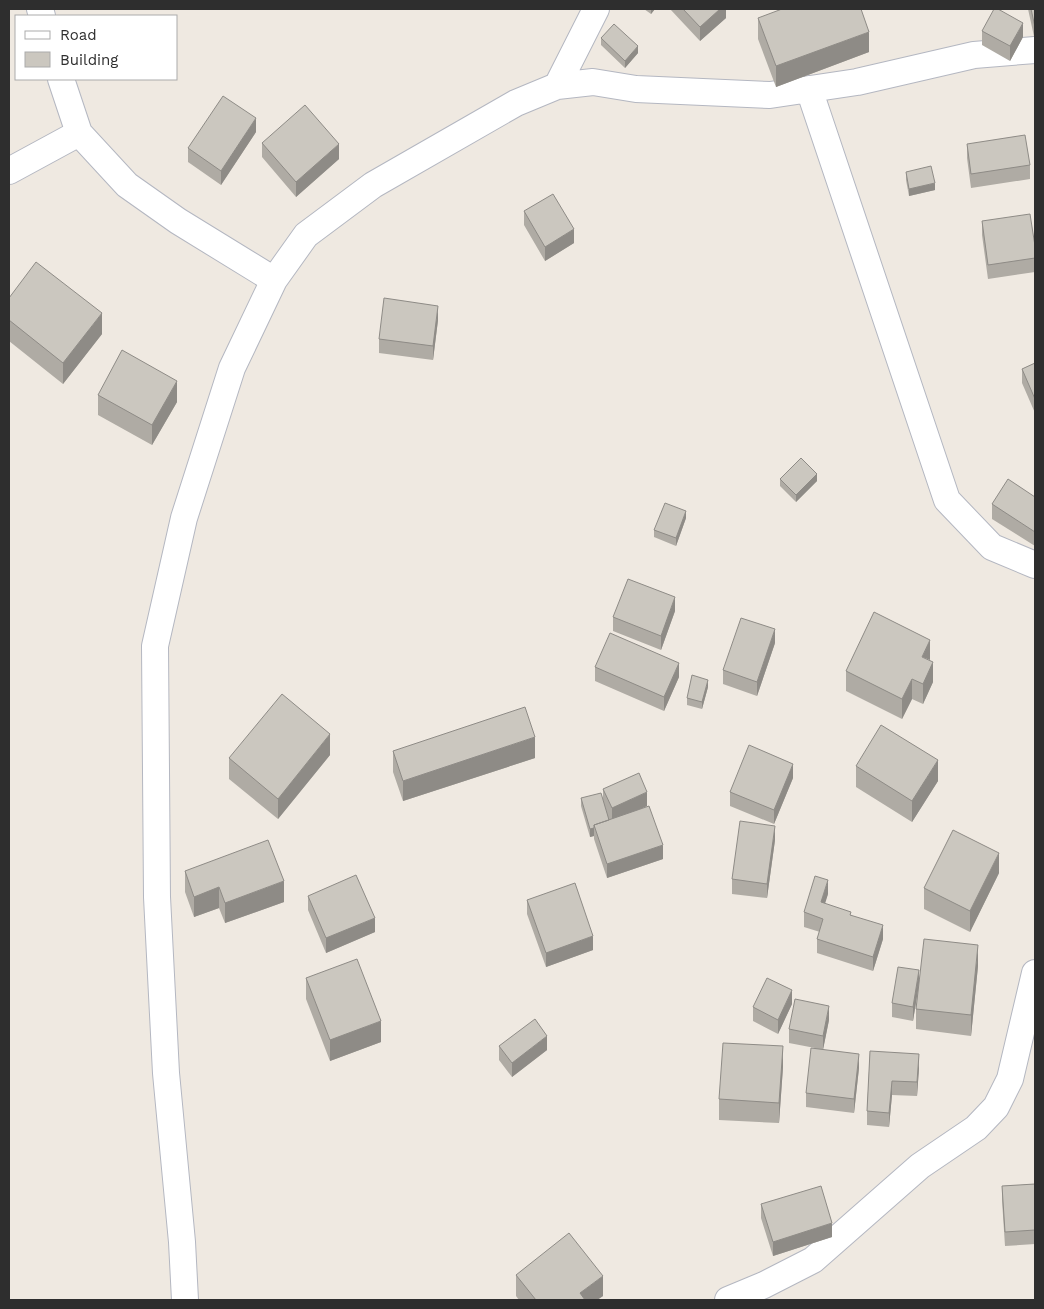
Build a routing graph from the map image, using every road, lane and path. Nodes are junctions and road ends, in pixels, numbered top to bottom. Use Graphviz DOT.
graph roads {
  1 [pos="596,9"];
  2 [pos="1035,50"];
  3 [pos="61,80"];
  4 [pos="557,86"];
  5 [pos="809,89"];
  6 [pos="79,133"];
  7 [pos="9,172"];
  8 [pos="274,280"];
  9 [pos="1035,564"];
  10 [pos="1035,973"];
  11 [pos="185,1300"];
  12 [pos="728,1300"];
  1 -- 4 [label="street"];
  2 -- 5 [label="street"];
  3 -- 6 [label="street"];
  4 -- 5 [label="street"];
  4 -- 8 [label="street"];
  5 -- 9 [label="street"];
  6 -- 7 [label="street"];
  6 -- 8 [label="street"];
  8 -- 11 [label="street"];
  10 -- 12 [label="street"];
}
